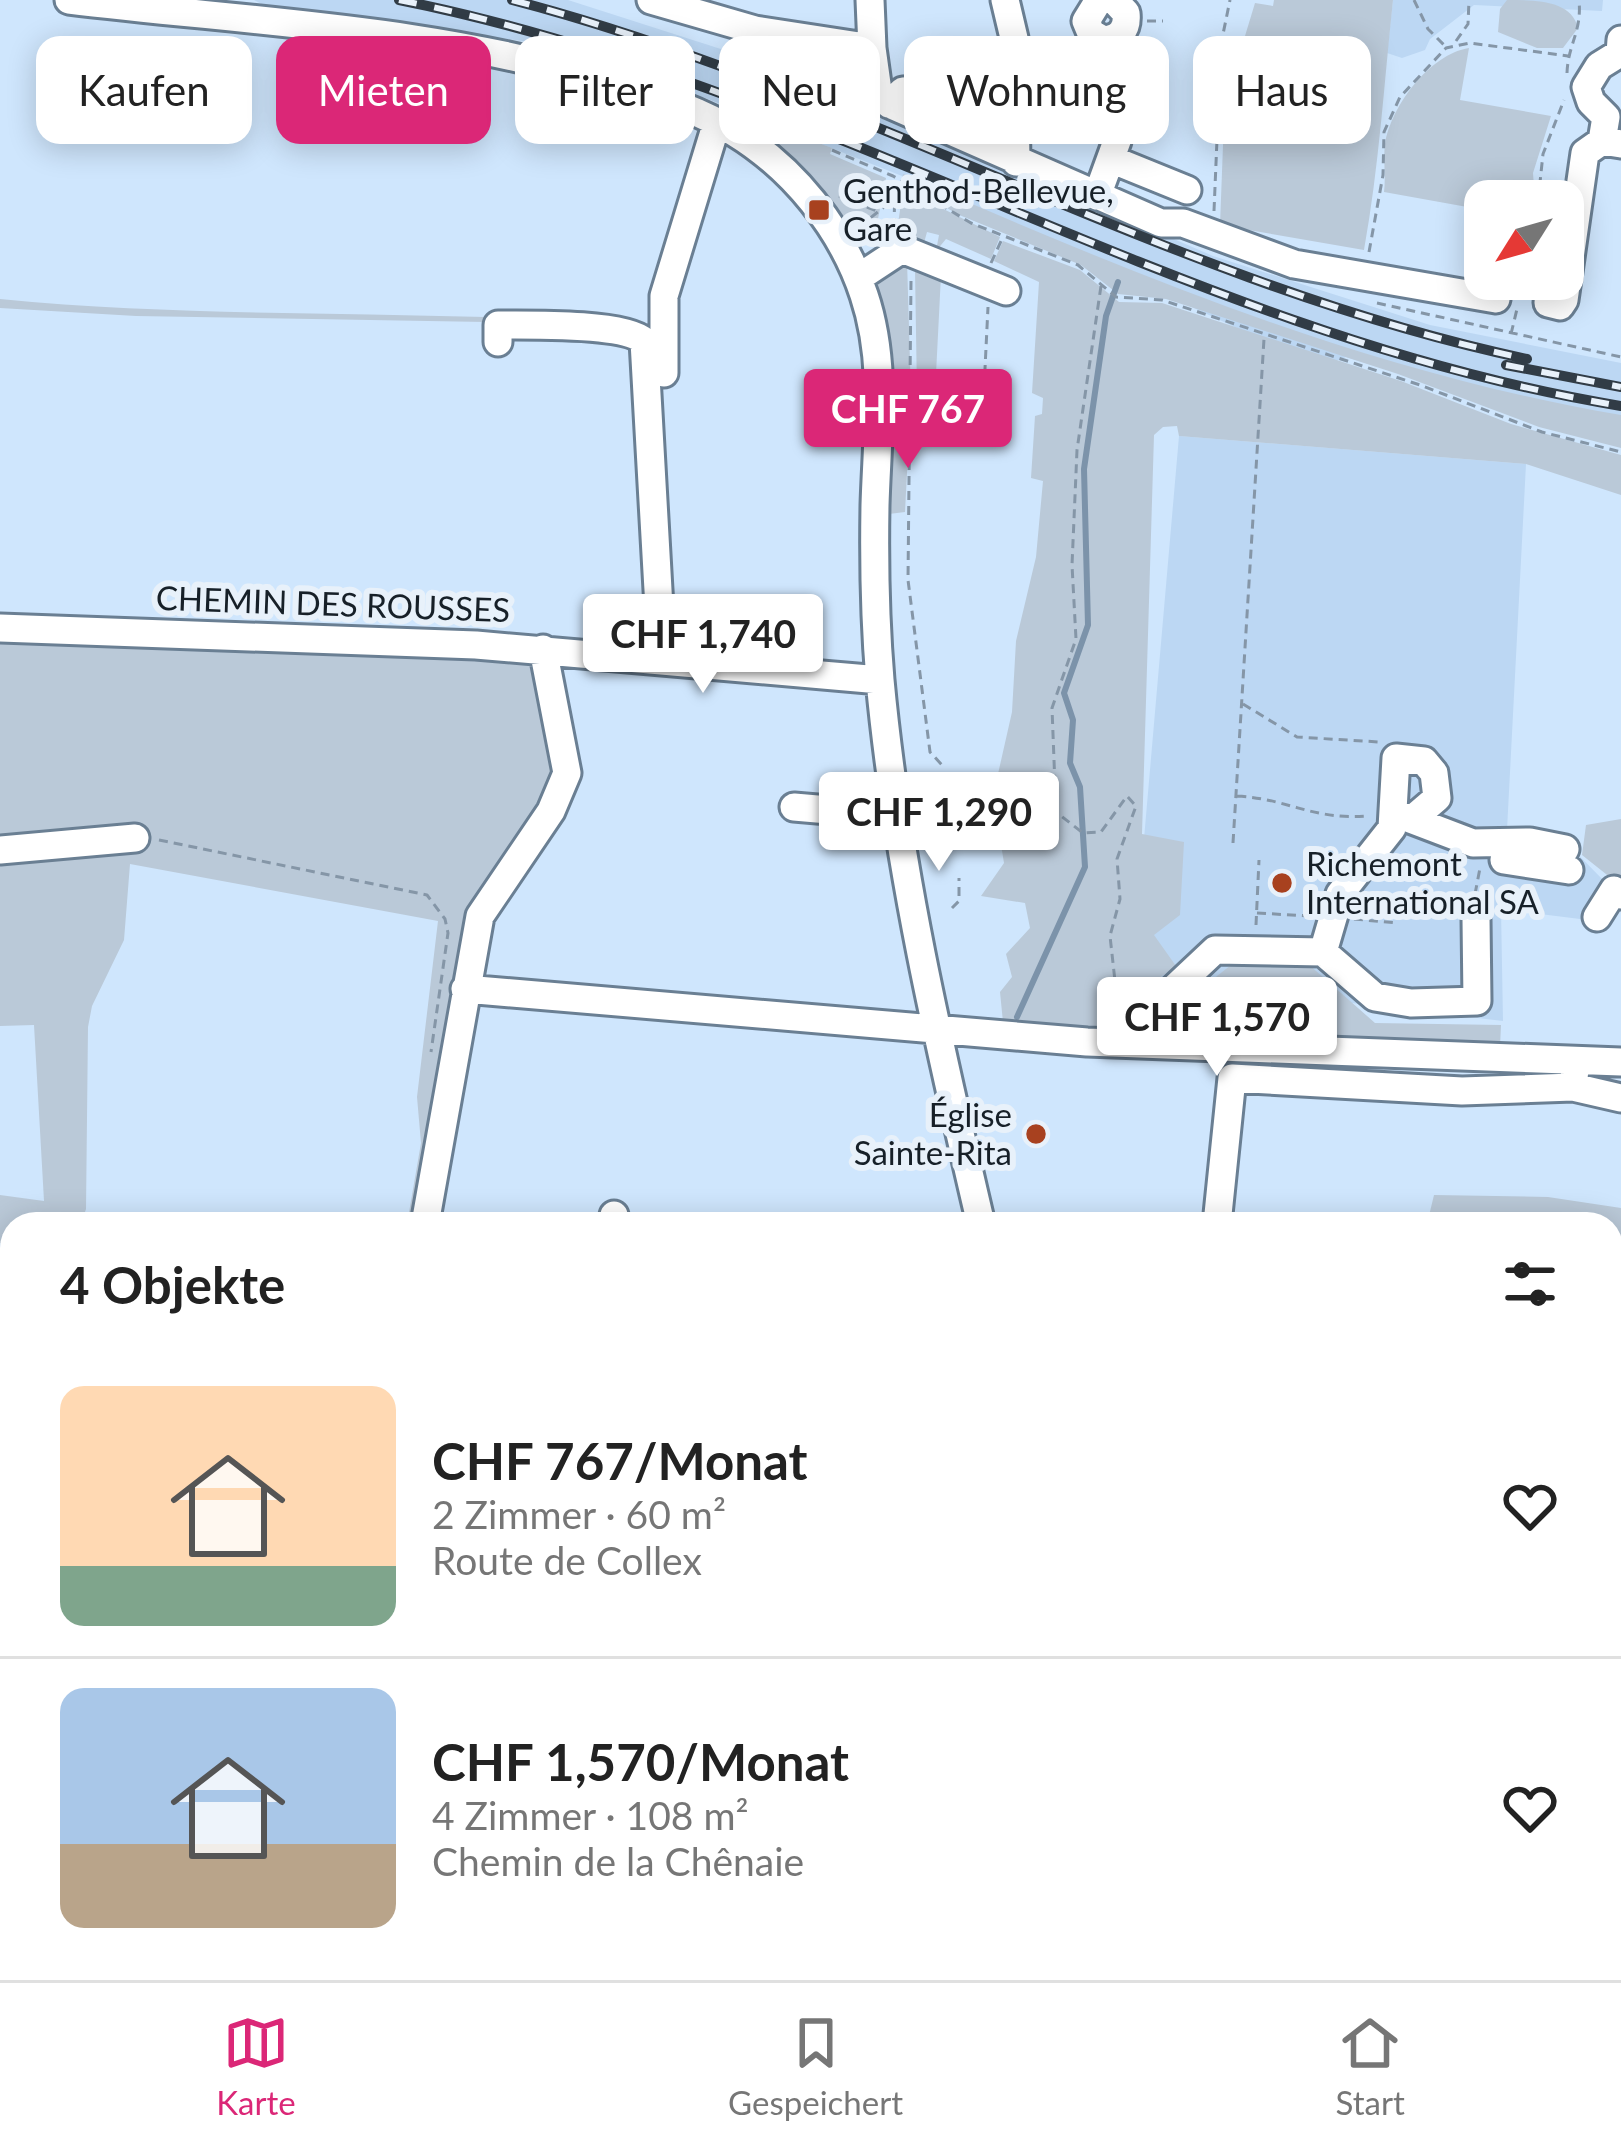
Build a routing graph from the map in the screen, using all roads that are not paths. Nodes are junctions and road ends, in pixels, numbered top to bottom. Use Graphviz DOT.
graph roads {
  1 [pos="69,0"];
  2 [pos="651,0"];
  3 [pos="870,0"];
  4 [pos="1005,0"];
  5 [pos="1099,0"];
  6 [pos="1114,0"];
  7 [pos="678,4"];
  8 [pos="229,9"];
  9 [pos="794,36"];
  10 [pos="872,36"];
  11 [pos="1095,36"];
  12 [pos="1115,36"];
  13 [pos="1621,40"];
  14 [pos="898,88"];
  15 [pos="904,88"];
  16 [pos="880,91"];
  17 [pos="717,122"];
  18 [pos="1611,143"];
  19 [pos="1116,144"];
  20 [pos="1016,162"];
  21 [pos="1118,162"];
  22 [pos="1579,180"];
  23 [pos="1187,190"];
  24 [pos="1097,196"];
  25 [pos="1257,251"];
  26 [pos="1356,256"];
  27 [pos="857,278"];
  28 [pos="996,279"];
  29 [pos="1464,294"];
  30 [pos="498,342"];
  31 [pos="667,428"];
  32 [pos="0,628"];
  33 [pos="543,649"];
  34 [pos="662,661"];
  35 [pos="880,680"];
  36 [pos="1437,799"];
  37 [pos="794,806"];
  38 [pos="898,816"];
  39 [pos="1399,818"];
  40 [pos="1456,837"];
  41 [pos="135,838"];
  42 [pos="0,850"];
  43 [pos="1567,860"];
  44 [pos="1621,895"];
  45 [pos="1597,917"];
  46 [pos="1476,919"];
  47 [pos="1323,952"];
  48 [pos="465,989"];
  49 [pos="936,1031"];
  50 [pos="1113,1033"];
  51 [pos="1263,1062"];
  52 [pos="1621,1062"];
  53 [pos="1575,1074"];
  54 [pos="1621,1098"];
  55 [pos="427,1212"];
  56 [pos="978,1212"];
  57 [pos="1217,1212"];
  1 -- 8 [label="street"];
  2 -- 7 [label="street"];
  3 -- 10 [label="street"];
  4 -- 20 [label="street"];
  5 -- 11 [label="street"];
  6 -- 12 [label="street"];
  7 -- 9 [label="street"];
  8 -- 17 [label="street"];
  13 -- 18 [label="street"];
  14 -- 15 [label="street"];
  14 -- 16 [label="street"];
  14 -- 20 [label="street"];
  17 -- 27 [label="street"];
  17 -- 31 [label="street"];
  18 -- 22 [label="street"];
  19 -- 24 [label="street"];
  20 -- 24 [label="street"];
  21 -- 23 [label="street"];
  24 -- 25 [label="street"];
  25 -- 26 [label="street"];
  25 -- 29 [label="street"];
  27 -- 28 [label="street"];
  27 -- 35 [label="street"];
  30 -- 34 [label="street"];
  32 -- 33 [label="street, CHEMIN DES ROUSSES"];
  33 -- 34 [label="street, CHEMIN DES ROUSSES"];
  33 -- 48 [label="street"];
  34 -- 35 [label="street, CHEMIN DES ROUSSES"];
  35 -- 38 [label="street"];
  36 -- 39 [label="street"];
  36 -- 39 [label="street"];
  36 -- 40 [label="street"];
  37 -- 38 [label="street"];
  38 -- 49 [label="street"];
  39 -- 40 [label="street"];
  39 -- 47 [label="street"];
  40 -- 43 [label="street"];
  41 -- 42 [label="street"];
  44 -- 45 [label="street"];
  46 -- 47 [label="street"];
  47 -- 50 [label="street"];
  48 -- 49 [label="street"];
  48 -- 55 [label="street"];
  49 -- 50 [label="street"];
  49 -- 56 [label="street"];
  50 -- 51 [label="street"];
  51 -- 53 [label="street"];
  51 -- 57 [label="street"];
  52 -- 53 [label="street"];
  53 -- 54 [label="street"];
}
